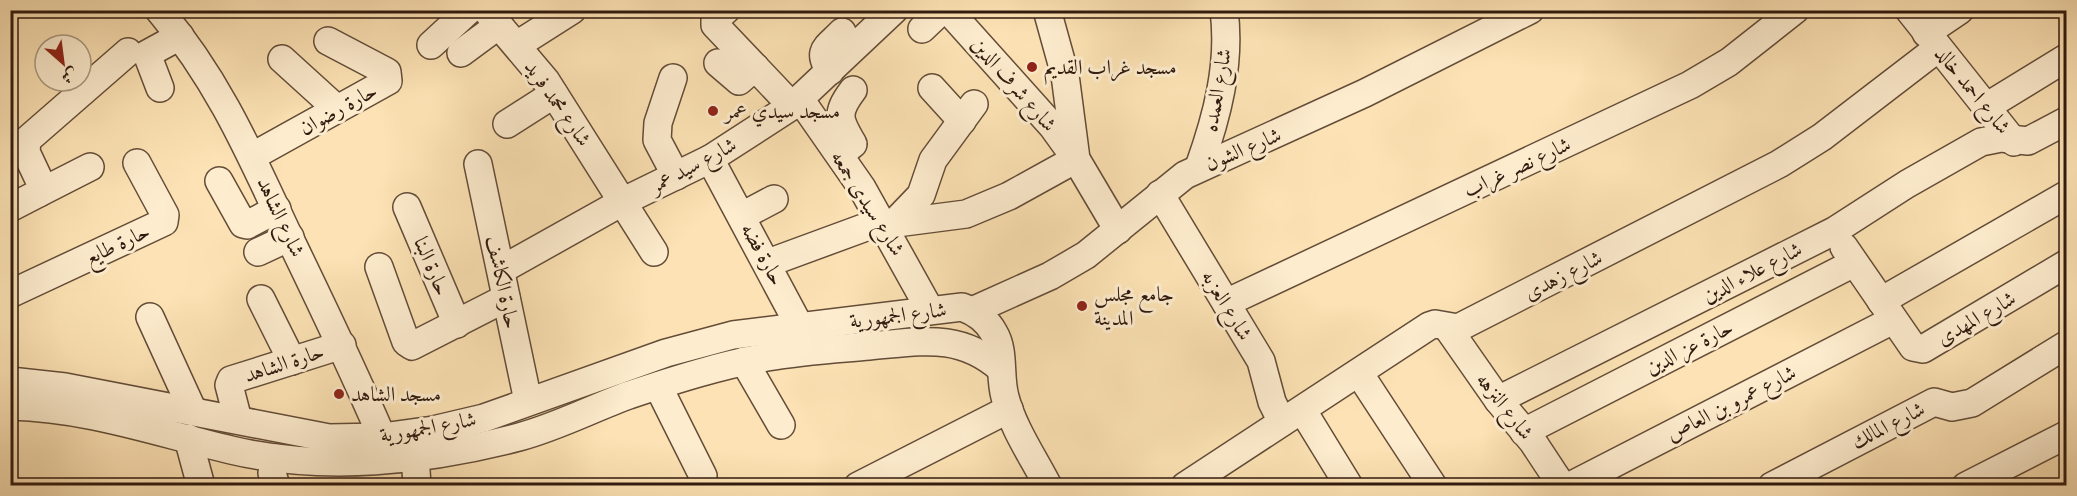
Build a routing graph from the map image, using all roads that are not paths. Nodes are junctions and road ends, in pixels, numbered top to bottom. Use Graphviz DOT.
graph roads {
  1 [pos="469,10"];
  2 [pos="572,10"];
  3 [pos="726,10"];
  4 [pos="894,10"];
  5 [pos="942,10"];
  6 [pos="948,10"];
  7 [pos="1047,10"];
  8 [pos="1224,10"];
  9 [pos="1530,10"];
  10 [pos="1795,10"];
  11 [pos="1909,10"];
  12 [pos="1960,10"];
  13 [pos="163,12"];
  14 [pos="492,18"];
  15 [pos="1763,19"];
  16 [pos="922,29"];
  17 [pos="180,36"];
  18 [pos="328,40"];
  19 [pos="1932,40"];
  20 [pos="431,45"];
  21 [pos="517,45"];
  22 [pos="128,52"];
  23 [pos="460,53"];
  24 [pos="2067,58"];
  25 [pos="282,59"];
  26 [pos="718,63"];
  27 [pos="755,67"];
  28 [pos="93,77"];
  29 [pos="674,78"];
  30 [pos="160,88"];
  31 [pos="932,88"];
  32 [pos="853,90"];
  33 [pos="75,93"];
  34 [pos="554,94"];
  35 [pos="796,103"];
  36 [pos="1986,107"];
  37 [pos="337,110"];
  38 [pos="2067,121"];
  39 [pos="507,124"];
  40 [pos="2008,140"];
  41 [pos="840,154"];
  42 [pos="253,156"];
  43 [pos="710,159"];
  44 [pos="1076,159"];
  45 [pos="137,163"];
  46 [pos="478,164"];
  47 [pos="90,167"];
  48 [pos="1199,167"];
  49 [pos="676,176"];
  50 [pos="219,181"];
  51 [pos="39,193"];
  52 [pos="1160,194"];
  53 [pos="2067,195"];
  54 [pos="774,199"];
  55 [pos="624,201"];
  56 [pos="407,207"];
  57 [pos="10,208"];
  58 [pos="277,209"];
  59 [pos="742,216"];
  60 [pos="889,221"];
  61 [pos="1118,230"];
  62 [pos="1834,231"];
  63 [pos="290,237"];
  64 [pos="258,252"];
  65 [pos="654,252"];
  66 [pos="768,263"];
  67 [pos="1854,263"];
  68 [pos="2067,264"];
  69 [pos="379,267"];
  70 [pos="501,270"];
  71 [pos="10,294"];
  72 [pos="506,298"];
  73 [pos="261,299"];
  74 [pos="1226,303"];
  75 [pos="930,310"];
  76 [pos="1887,310"];
  77 [pos="972,311"];
  78 [pos="150,317"];
  79 [pos="457,324"];
  80 [pos="802,327"];
  81 [pos="1447,327"];
  82 [pos="342,345"];
  83 [pos="2067,345"];
  84 [pos="813,351"];
  85 [pos="292,361"];
  86 [pos="744,361"];
  87 [pos="1000,368"];
  88 [pos="1359,373"];
  89 [pos="10,381"];
  90 [pos="658,386"];
  91 [pos="1498,400"];
  92 [pos="528,401"];
  93 [pos="10,406"];
  94 [pos="1009,409"];
  95 [pos="194,411"];
  96 [pos="1293,416"];
  97 [pos="238,420"];
  98 [pos="781,425"];
  99 [pos="1524,432"];
  100 [pos="2067,435"];
  101 [pos="382,437"];
  102 [pos="188,438"];
  103 [pos="414,445"];
  104 [pos="276,458"];
  105 [pos="703,476"];
  106 [pos="201,486"];
  107 [pos="276,486"];
  108 [pos="417,486"];
  109 [pos="858,486"];
  110 [pos="1048,486"];
  111 [pos="1185,486"];
  112 [pos="1350,486"];
  113 [pos="1433,486"];
  114 [pos="1562,486"];
  115 [pos="1570,486"];
  116 [pos="1772,486"];
  117 [pos="1966,486"];
  1 -- 20 [label="street"];
  2 -- 21 [label="street"];
  3 -- 27 [label="street, شارع سيدى جمعه"];
  4 -- 35 [label="street, شارع سيد عمر"];
  5 -- 16 [label="street"];
  6 -- 44 [label="street, شارع شرف الدين"];
  7 -- 44 [label="street"];
  8 -- 48 [label="street, شارع العمده"];
  9 -- 48 [label="street, شارع الشون"];
  10 -- 15 [label="street, شارع نصر غراب"];
  11 -- 19 [label="street, شارع احمد خالد"];
  12 -- 19 [label="street, شارع زهدى"];
  13 -- 17 [label="street, شارع الشاهد"];
  14 -- 21 [label="street, شارع محمد فريد"];
  14 -- 23 [label="street"];
  15 -- 74 [label="street, شارع نصر غراب"];
  17 -- 30 [label="street"];
  17 -- 42 [label="street, شارع الشاهد"];
  18 -- 37 [label="street, حارة رضوان"];
  19 -- 36 [label="street, شارع احمد خالد"];
  19 -- 81 [label="street, شارع زهدى"];
  21 -- 34 [label="street, شارع محمد فريد"];
  22 -- 28 [label="street"];
  24 -- 36 [label="street"];
  25 -- 37 [label="street"];
  26 -- 27 [label="street"];
  27 -- 35 [label="street, شارع سيدى جمعه"];
  29 -- 49 [label="street"];
  31 -- 60 [label="street"];
  32 -- 41 [label="street"];
  33 -- 51 [label="street"];
  34 -- 39 [label="street"];
  34 -- 55 [label="street, شارع محمد فريد"];
  35 -- 41 [label="street, شارع سيدى جمعه"];
  35 -- 43 [label="street, شارع سيد عمر"];
  36 -- 40 [label="street, شارع احمد خالد"];
  37 -- 42 [label="street, حارة رضوان"];
  38 -- 40 [label="street, شارع علاء الدين"];
  40 -- 62 [label="street, شارع علاء الدين"];
  41 -- 60 [label="street, شارع سيدى جمعه"];
  42 -- 58 [label="street, شارع الشاهد"];
  43 -- 49 [label="street, شارع سيد عمر"];
  43 -- 59 [label="street, حارة فضه"];
  44 -- 60 [label="street"];
  44 -- 61 [label="street, شارع شرف الدين"];
  45 -- 71 [label="street, حارة طايع"];
  46 -- 70 [label="street, حارة الكاشف"];
  47 -- 51 [label="street"];
  48 -- 52 [label="street, شارع الشون"];
  49 -- 55 [label="street, شارع سيد عمر"];
  50 -- 58 [label="street"];
  51 -- 57 [label="street"];
  52 -- 61 [label="street, شارع الشون"];
  52 -- 74 [label="street, شارع العزبه"];
  53 -- 76 [label="street, شارع عمرو بن العاص"];
  54 -- 59 [label="street"];
  55 -- 65 [label="street, شارع محمد فريد"];
  55 -- 70 [label="street, شارع سيد عمر"];
  56 -- 79 [label="street, حارة البنا"];
  58 -- 63 [label="street, شارع الشاهد"];
  59 -- 66 [label="street, حارة فضه"];
  60 -- 66 [label="street"];
  60 -- 75 [label="street, شارع سيدى جمعه"];
  61 -- 77 [label="street, شارع الشون"];
  62 -- 67 [label="street, شارع المهدى"];
  62 -- 91 [label="street, شارع علاء الدين"];
  63 -- 64 [label="street"];
  63 -- 82 [label="street, شارع الشاهد"];
  66 -- 80 [label="street, حارة فضه"];
  67 -- 76 [label="street, شارع المهدى"];
  67 -- 99 [label="street, حارة عز الدين"];
  68 -- 76 [label="street, شارع المهدى"];
  69 -- 79 [label="street"];
  70 -- 72 [label="street, حارة الكاشف"];
  72 -- 79 [label="street"];
  72 -- 92 [label="street, حارة الكاشف"];
  73 -- 85 [label="street"];
  74 -- 96 [label="street, شارع العزبه"];
  75 -- 77 [label="street, شارع الجمهورية"];
  75 -- 80 [label="street, شارع الجمهورية"];
  76 -- 115 [label="street, شارع عمرو بن العاص"];
  77 -- 87 [label="street, شارع الجمهورية"];
  78 -- 95 [label="street"];
  80 -- 84 [label="street, حارة فضه"];
  80 -- 92 [label="street, شارع الجمهورية"];
  81 -- 88 [label="street, شارع زهدى"];
  81 -- 91 [label="street, شارع النزهه"];
  82 -- 85 [label="street, حارة الشاهد"];
  82 -- 101 [label="street, شارع الشاهد"];
  83 -- 116 [label="street, شارع المالك"];
  84 -- 86 [label="street, شارع الجمهورية"];
  84 -- 87 [label="street, شارع الجمهورية"];
  85 -- 97 [label="street, حارة الشاهد"];
  86 -- 90 [label="street, شارع الجمهورية"];
  86 -- 98 [label="street"];
  87 -- 94 [label="street"];
  88 -- 96 [label="street, شارع زهدى"];
  88 -- 113 [label="street"];
  89 -- 95 [label="street, شارع الجمهورية"];
  90 -- 103 [label="street, شارع الجمهورية"];
  90 -- 105 [label="street"];
  91 -- 99 [label="street, شارع النزهه"];
  92 -- 103 [label="street, شارع الجمهورية"];
  93 -- 102 [label="street, شارع الجمهورية"];
  94 -- 109 [label="street"];
  94 -- 110 [label="street"];
  95 -- 97 [label="street, شارع الجمهورية"];
  96 -- 111 [label="street, شارع زهدى"];
  96 -- 112 [label="street, شارع العزبه"];
  97 -- 101 [label="street, شارع الجمهورية"];
  99 -- 114 [label="street, شارع النزهه"];
  100 -- 117 [label="street"];
  101 -- 103 [label="street, شارع الجمهورية"];
  102 -- 104 [label="street, شارع الجمهورية"];
  102 -- 106 [label="street"];
  103 -- 104 [label="street, شارع الجمهورية"];
  103 -- 108 [label="street"];
  104 -- 107 [label="street"];
}
